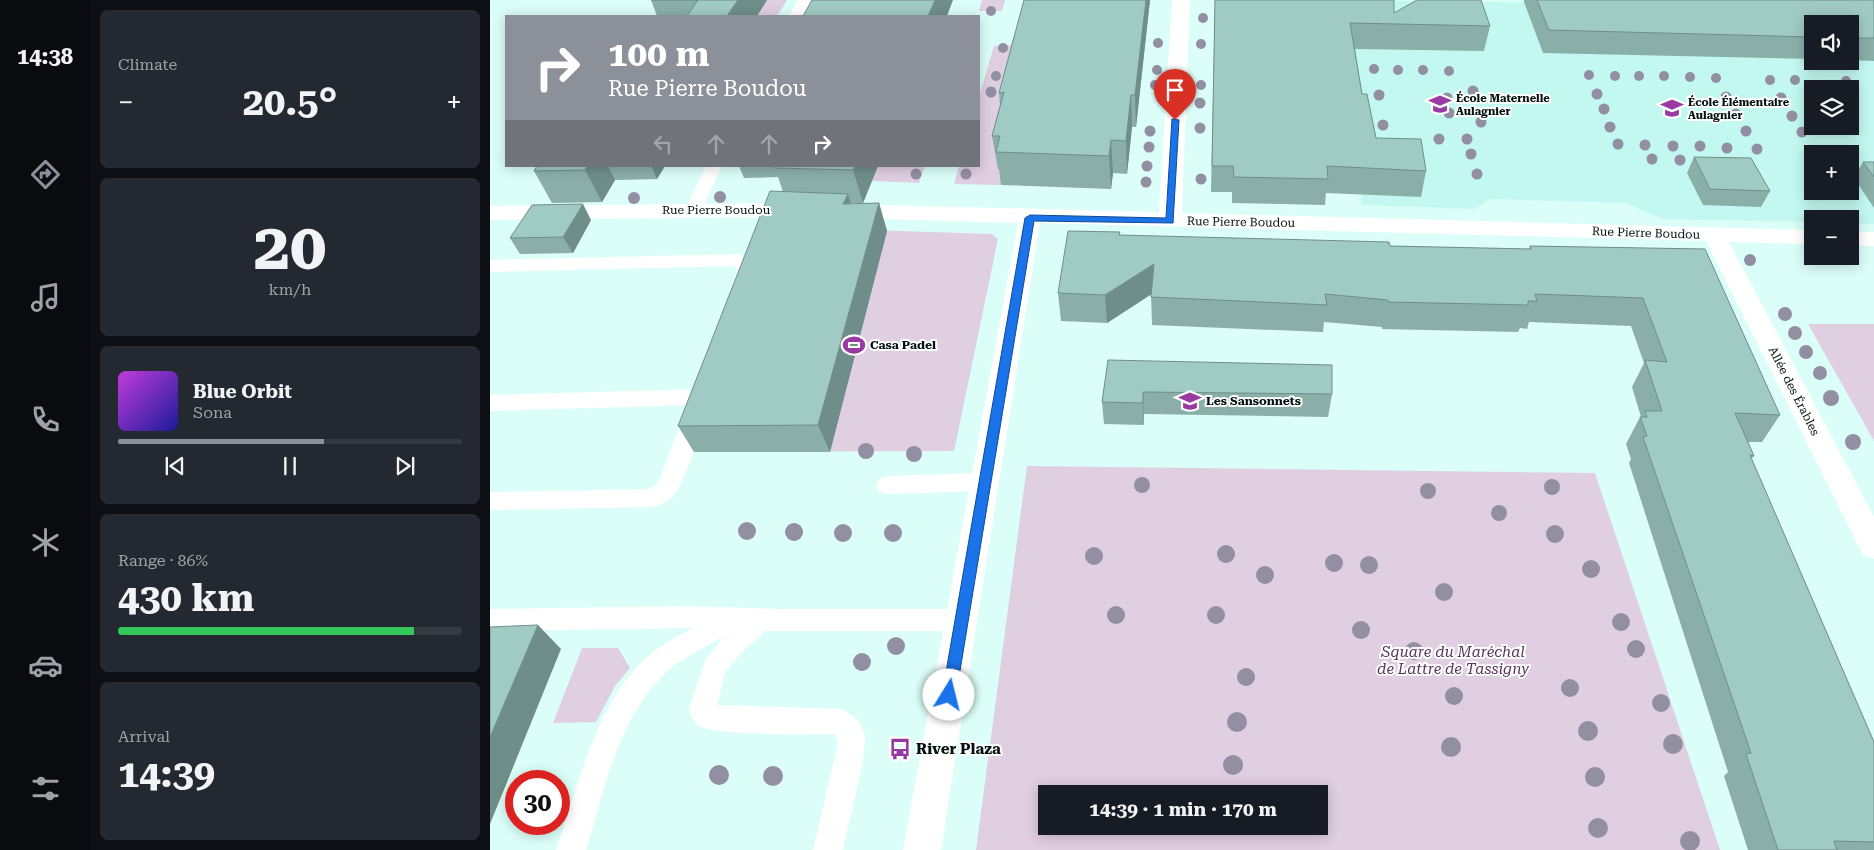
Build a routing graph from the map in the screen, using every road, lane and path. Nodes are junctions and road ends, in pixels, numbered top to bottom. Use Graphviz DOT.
graph roads {
  1 [pos="805,0"];
  2 [pos="1182,0"];
  3 [pos="797,15"];
  4 [pos="714,167"];
  5 [pos="694,209"];
  6 [pos="490,213"];
  7 [pos="1030,218"];
  8 [pos="1170,221"];
  9 [pos="1714,235"];
  10 [pos="1804,238"];
  11 [pos="1859,238"];
  12 [pos="1874,239"];
  13 [pos="490,266"];
  14 [pos="734,306"];
  15 [pos="490,403"];
  16 [pos="985,482"];
  17 [pos="887,485"];
  18 [pos="490,501"];
  19 [pos="1874,546"];
  20 [pos="734,618"];
  21 [pos="760,619"];
  22 [pos="490,620"];
  23 [pos="962,620"];
  24 [pos="571,850"];
  25 [pos="828,850"];
  26 [pos="922,850"];
  1 -- 3 [label="lane"];
  2 -- 8 [label="street"];
  4 -- 5 [label="lane"];
  5 -- 6 [label="street, Rue Pierre Boudou"];
  5 -- 7 [label="street, Rue Pierre Boudou"];
  7 -- 8 [label="street, Rue Pierre Boudou"];
  7 -- 16 [label="street"];
  8 -- 9 [label="street, Rue Pierre Boudou"];
  9 -- 10 [label="street, Rue Pierre Boudou"];
  9 -- 19 [label="street, Allée des Érables"];
  11 -- 12 [label="street"];
  13 -- 14 [label="lane"];
  15 -- 18 [label="lane"];
  16 -- 17 [label="lane"];
  16 -- 23 [label="street"];
  20 -- 21 [label="lane"];
  20 -- 22 [label="lane"];
  20 -- 24 [label="lane"];
  21 -- 23 [label="lane"];
  21 -- 25 [label="lane"];
  23 -- 26 [label="street"];
}
